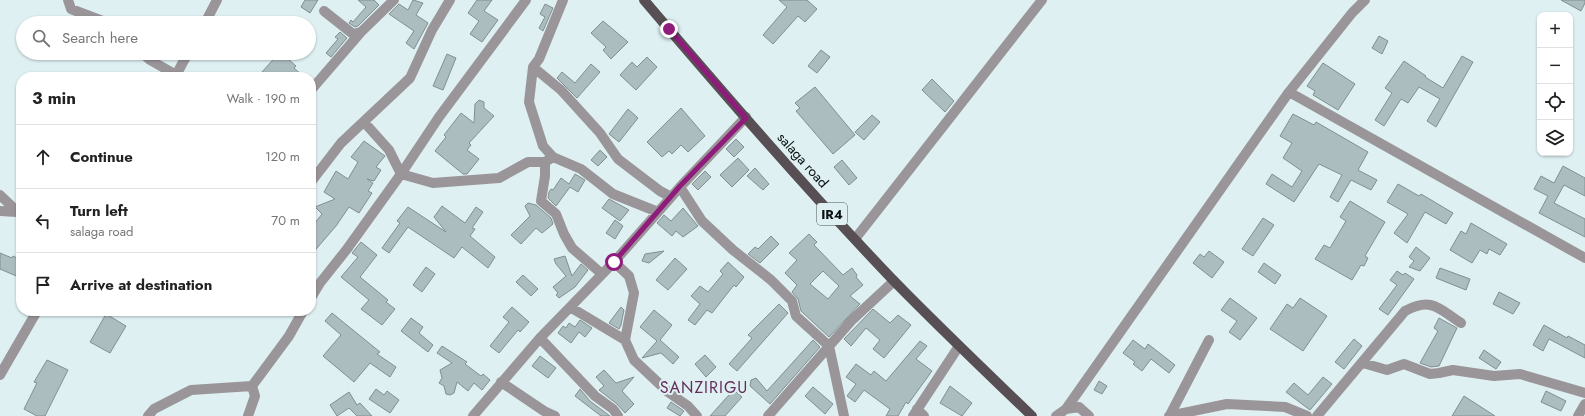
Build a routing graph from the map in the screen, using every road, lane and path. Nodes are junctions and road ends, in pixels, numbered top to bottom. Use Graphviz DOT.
graph roads {
  1 [pos="68,0"];
  2 [pos="218,0"];
  3 [pos="394,0"];
  4 [pos="450,0"];
  5 [pos="526,0"];
  6 [pos="563,0"];
  7 [pos="644,0"];
  8 [pos="1365,0"];
  9 [pos="1040,1"];
  10 [pos="324,11"];
  11 [pos="90,16"];
  12 [pos="209,16"];
  13 [pos="361,32"];
  14 [pos="150,60"];
  15 [pos="185,60"];
  16 [pos="533,67"];
  17 [pos="171,72"];
  18 [pos="180,72"];
  19 [pos="316,84"];
  20 [pos="1289,92"];
  21 [pos="746,118"];
  22 [pos="364,122"];
  23 [pos="549,160"];
  24 [pos="401,174"];
  25 [pos="316,176"];
  26 [pos="680,186"];
  27 [pos="0,194"];
  28 [pos="671,197"];
  29 [pos="0,210"];
  30 [pos="16,211"];
  31 [pos="658,212"];
  32 [pos="16,213"];
  33 [pos="855,239"];
  34 [pos="1585,258"];
  35 [pos="614,262"];
  36 [pos="602,274"];
  37 [pos="894,281"];
  38 [pos="316,290"];
  39 [pos="570,307"];
  40 [pos="34,316"];
  41 [pos="300,316"];
  42 [pos="1461,323"];
  43 [pos="540,338"];
  44 [pos="625,340"];
  45 [pos="1209,340"];
  46 [pos="829,346"];
  47 [pos="959,346"];
  48 [pos="1363,363"];
  49 [pos="2,369"];
  50 [pos="501,382"];
  51 [pos="252,386"];
  52 [pos="1585,393"];
  53 [pos="1585,404"];
  54 [pos="1066,409"];
  55 [pos="918,414"];
  56 [pos="148,416"];
  57 [pos="248,416"];
  58 [pos="473,416"];
  59 [pos="555,416"];
  60 [pos="618,416"];
  61 [pos="697,416"];
  62 [pos="769,416"];
  63 [pos="844,416"];
  64 [pos="1032,416"];
  65 [pos="1056,416"];
  66 [pos="1089,416"];
  67 [pos="1169,416"];
  68 [pos="1307,416"];
  69 [pos="1317,416"];
  70 [pos="1578,416"];
  1 -- 11 [label="street"];
  2 -- 12 [label="street"];
  3 -- 13 [label="street"];
  4 -- 22 [label="street"];
  5 -- 24 [label="street"];
  6 -- 16 [label="street"];
  7 -- 21 [label="main road, salaga road / IR4"];
  8 -- 20 [label="street"];
  9 -- 33 [label="street"];
  10 -- 13 [label="street"];
  13 -- 19 [label="street"];
  14 -- 17 [label="street"];
  15 -- 18 [label="street"];
  16 -- 23 [label="street"];
  16 -- 28 [label="street"];
  20 -- 34 [label="street"];
  20 -- 54 [label="street"];
  21 -- 26 [label="street"];
  21 -- 33 [label="main road, salaga road / IR4"];
  22 -- 24 [label="street"];
  22 -- 25 [label="street"];
  23 -- 24 [label="street"];
  23 -- 31 [label="street"];
  23 -- 36 [label="street"];
  24 -- 38 [label="street"];
  26 -- 28 [label="street"];
  26 -- 46 [label="street"];
  27 -- 30 [label="street"];
  28 -- 31 [label="street"];
  29 -- 32 [label="street"];
  31 -- 35 [label="street"];
  33 -- 37 [label="main road, salaga road / IR4"];
  35 -- 36 [label="street"];
  35 -- 44 [label="street"];
  36 -- 39 [label="street"];
  37 -- 46 [label="street"];
  37 -- 47 [label="main road, salaga road / IR4"];
  39 -- 43 [label="street"];
  39 -- 44 [label="street"];
  40 -- 49 [label="street"];
  41 -- 51 [label="street"];
  42 -- 48 [label="street"];
  43 -- 50 [label="street"];
  43 -- 60 [label="street"];
  44 -- 61 [label="street"];
  45 -- 67 [label="street"];
  46 -- 62 [label="street"];
  46 -- 63 [label="street"];
  47 -- 55 [label="street"];
  47 -- 64 [label="main road, salaga road / IR4"];
  48 -- 52 [label="street"];
  48 -- 69 [label="street"];
  50 -- 58 [label="street"];
  50 -- 59 [label="street"];
  51 -- 56 [label="street"];
  51 -- 57 [label="street"];
  53 -- 70 [label="street"];
  54 -- 65 [label="street"];
  54 -- 66 [label="street"];
  67 -- 68 [label="street"];
}
